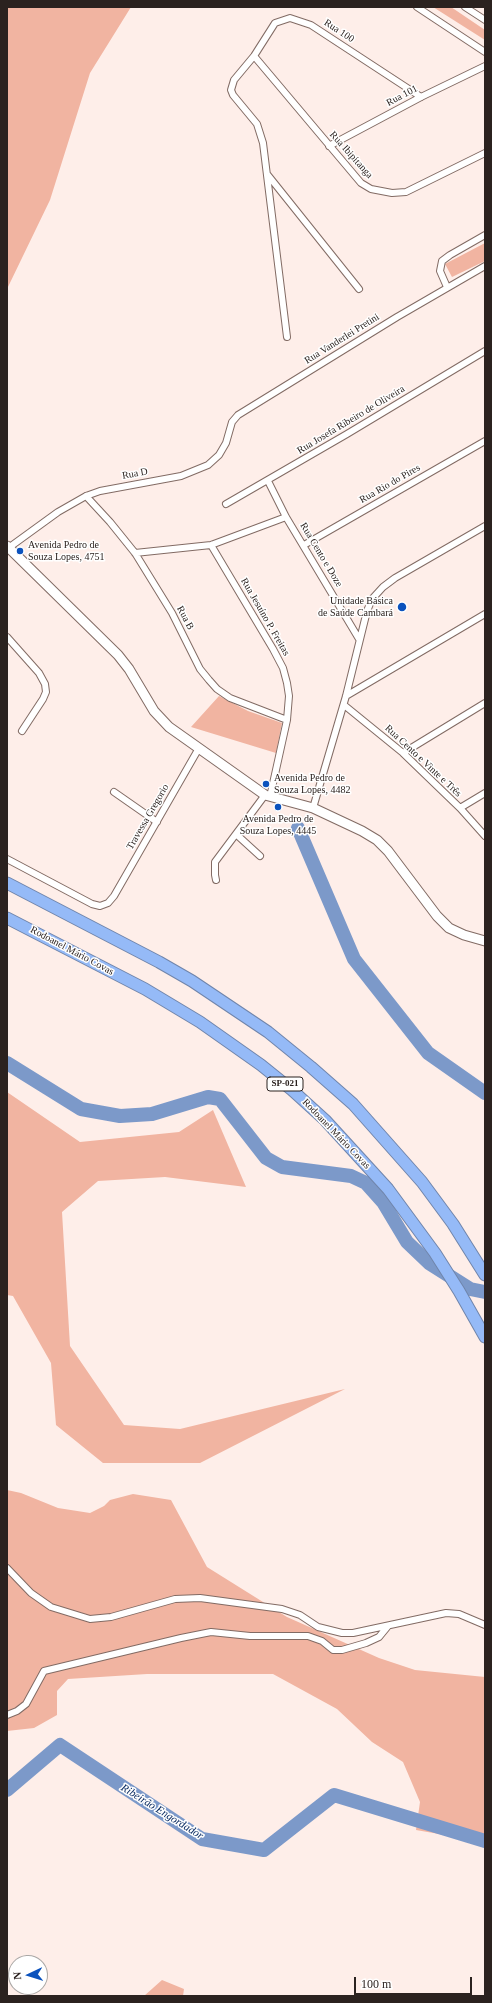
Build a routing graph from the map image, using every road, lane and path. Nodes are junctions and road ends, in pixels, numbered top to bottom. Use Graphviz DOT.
graph roads {
  1 [pos="417,7"];
  2 [pos="465,7"];
  3 [pos="485,20"];
  4 [pos="485,52"];
  5 [pos="254,56"];
  6 [pos="485,66"];
  7 [pos="421,97"];
  8 [pos="329,146"];
  9 [pos="485,152"];
  10 [pos="267,174"];
  11 [pos="485,236"];
  12 [pos="485,266"];
  13 [pos="447,287"];
  14 [pos="359,289"];
  15 [pos="287,337"];
  16 [pos="485,351"];
  17 [pos="247,408"];
  18 [pos="485,441"];
  19 [pos="268,481"];
  20 [pos="86,496"];
  21 [pos="226,504"];
  22 [pos="286,517"];
  23 [pos="485,526"];
  24 [pos="211,545"];
  25 [pos="304,545"];
  26 [pos="7,548"];
  27 [pos="135,553"];
  28 [pos="485,614"];
  29 [pos="7,637"];
  30 [pos="359,639"];
  31 [pos="346,696"];
  32 [pos="485,703"];
  33 [pos="344,705"];
  34 [pos="288,720"];
  35 [pos="22,731"];
  36 [pos="199,748"];
  37 [pos="403,753"];
  38 [pos="114,792"];
  39 [pos="485,792"];
  40 [pos="267,796"];
  41 [pos="313,808"];
  42 [pos="460,808"];
  43 [pos="157,822"];
  44 [pos="237,835"];
  45 [pos="485,836"];
  46 [pos="260,856"];
  47 [pos="7,859"];
  48 [pos="216,880"];
  49 [pos="7,883"];
  50 [pos="7,918"];
  51 [pos="485,941"];
  52 [pos="485,1275"];
  53 [pos="485,1337"];
  54 [pos="7,1568"];
  55 [pos="485,1625"];
  56 [pos="388,1626"];
  57 [pos="7,1715"];
  1 -- 4 [label="street"];
  2 -- 3 [label="street"];
  5 -- 7 [label="street, Rua 100"];
  5 -- 8 [label="street, Rua Ibipitanga"];
  5 -- 10 [label="street, Rua 100"];
  6 -- 7 [label="street, Rua 101"];
  7 -- 8 [label="street, Rua 101"];
  8 -- 9 [label="street, Rua Ibipitanga"];
  10 -- 14 [label="street"];
  10 -- 15 [label="street"];
  11 -- 13 [label="street"];
  12 -- 13 [label="street, Rua Vanderlei Pretini"];
  13 -- 17 [label="street, Rua Vanderlei Pretini"];
  16 -- 19 [label="street, Rua Josefa Ribeiro de Oliveira"];
  17 -- 20 [label="street, Rua D"];
  18 -- 25 [label="street, Rua Rio do Pires"];
  19 -- 21 [label="street, Rua Josefa Ribeiro de Oliveira"];
  19 -- 22 [label="street, Rua Cento e Doze"];
  20 -- 26 [label="street, Rua D"];
  20 -- 27 [label="street, Rua B"];
  22 -- 24 [label="street"];
  22 -- 25 [label="street, Rua Cento e Doze"];
  23 -- 30 [label="street"];
  24 -- 27 [label="street"];
  24 -- 34 [label="street, Rua Jesuíno P. Freitas"];
  25 -- 30 [label="street, Rua Cento e Doze"];
  26 -- 36 [label="main road"];
  27 -- 34 [label="street, Rua B"];
  28 -- 31 [label="street"];
  29 -- 35 [label="street"];
  30 -- 31 [label="street"];
  31 -- 33 [label="street"];
  32 -- 37 [label="street"];
  33 -- 37 [label="street, Rua Cento e Vinte e Três"];
  33 -- 41 [label="street"];
  34 -- 40 [label="street, Rua Jesuíno P. Freitas"];
  36 -- 40 [label="main road"];
  36 -- 43 [label="street, Travessa Gregorio"];
  37 -- 42 [label="street, Rua Cento e Vinte e Três"];
  38 -- 43 [label="street"];
  39 -- 42 [label="street"];
  40 -- 41 [label="main road"];
  40 -- 44 [label="street, Rua Jesuíno P. Freitas"];
  41 -- 51 [label="main road"];
  42 -- 45 [label="street, Rua Cento e Vinte e Três"];
  43 -- 47 [label="street, Travessa Gregorio"];
  44 -- 46 [label="street"];
  44 -- 48 [label="street, Rua Jesuíno P. Freitas"];
  49 -- 52 [label="highway, SP-021"];
  50 -- 53 [label="highway, Rodoanel Mário Covas / SP-021"];
  54 -- 56 [label="street"];
  55 -- 56 [label="street"];
  56 -- 57 [label="street"];
}
